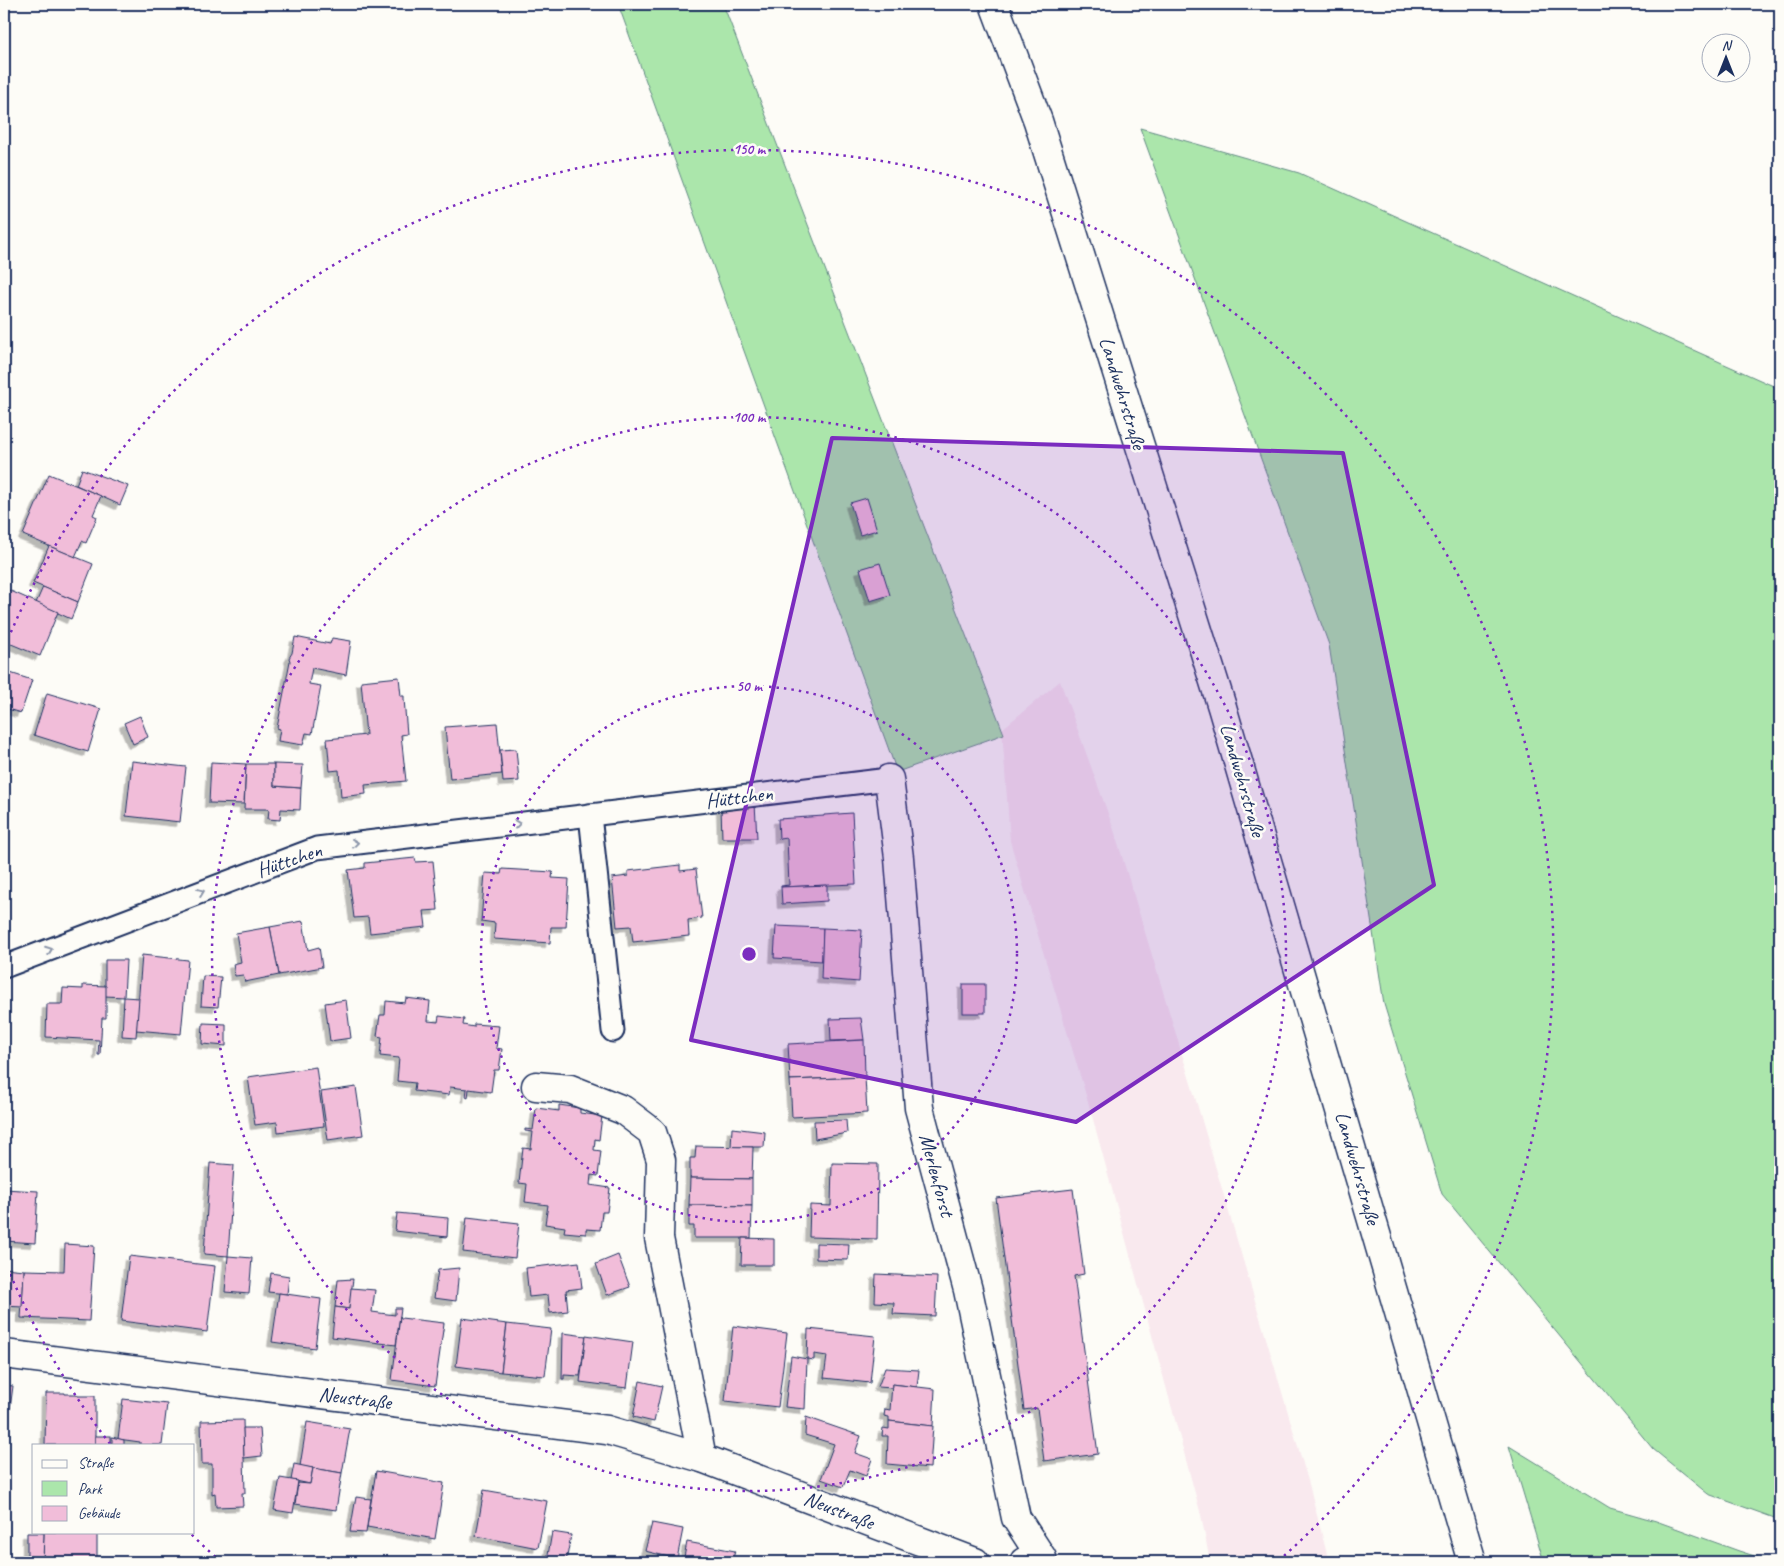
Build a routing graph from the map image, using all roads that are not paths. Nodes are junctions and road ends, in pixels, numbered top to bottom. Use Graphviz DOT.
graph roads {
  1 [pos="994,4"];
  2 [pos="889,779"];
  3 [pos="590,815"];
  4 [pos="4,967"];
  5 [pos="613,1031"];
  6 [pos="536,1086"];
  7 [pos="4,1354"];
  8 [pos="702,1458"];
  9 [pos="1033,1560"];
  10 [pos="975,1562"];
  11 [pos="1472,1562"];
  1 -- 11 [label="street, Landwehrstraße"];
  2 -- 3 [label="lane, Hüttchen"];
  2 -- 9 [label="street, Merlenforst"];
  4 -- 3 [label="lane, Hüttchen, one-way"];
  3 -- 5 [label="lane"];
  6 -- 8 [label="street"];
  7 -- 8 [label="street, Neustraße"];
  8 -- 10 [label="street, Neustraße"];
}
